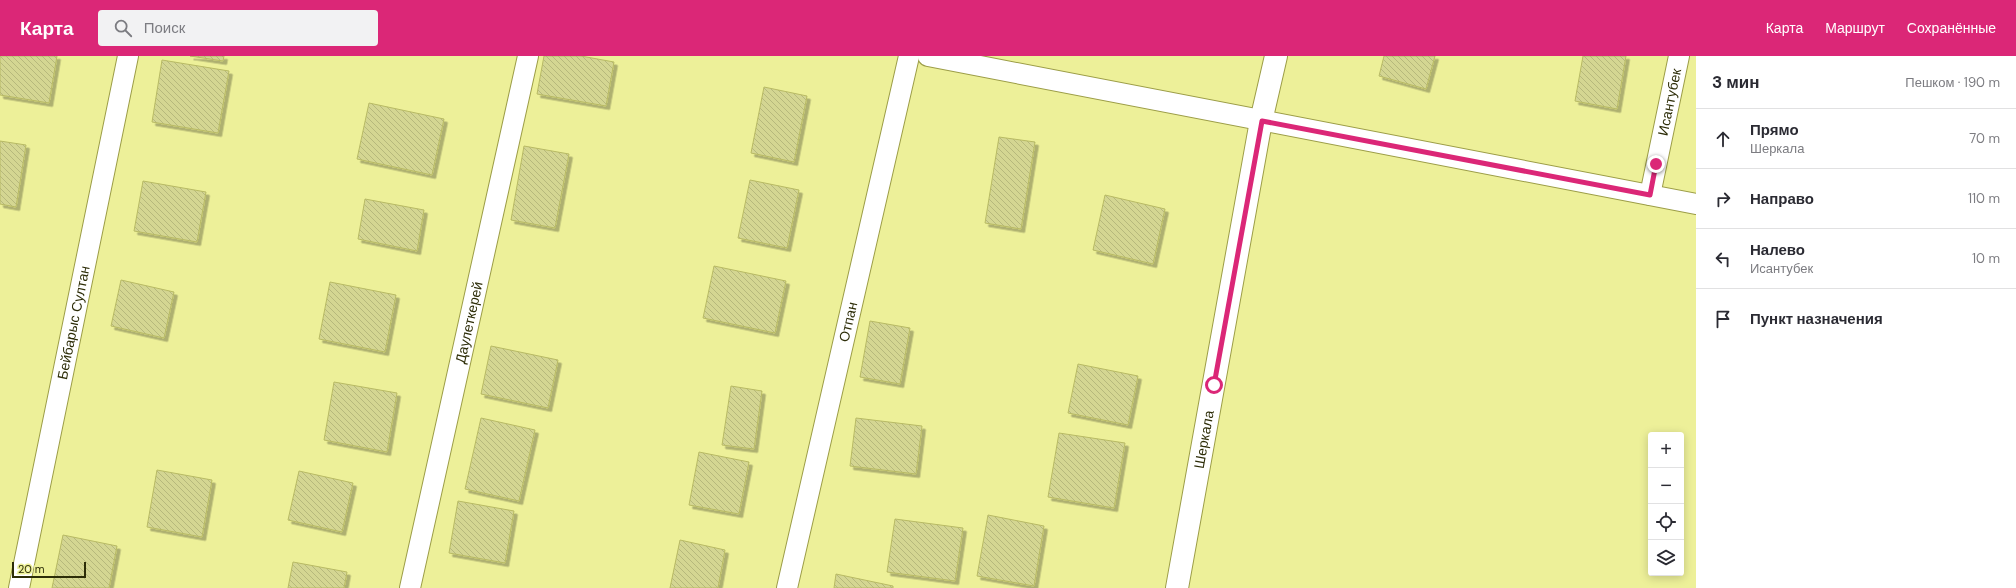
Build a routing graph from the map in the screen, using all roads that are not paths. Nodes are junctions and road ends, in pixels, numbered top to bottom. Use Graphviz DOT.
graph roads {
  1 [pos="128,56"];
  2 [pos="528,56"];
  3 [pos="910,56"];
  4 [pos="928,56"];
  5 [pos="1276,56"];
  6 [pos="1679,56"];
  7 [pos="1262,121"];
  8 [pos="1650,195"];
  9 [pos="1696,204"];
  10 [pos="19,588"];
  11 [pos="410,588"];
  12 [pos="787,588"];
  13 [pos="1177,588"];
  1 -- 10 [label="street, Бейбарыс Султан"];
  2 -- 11 [label="street, Даулеткерей"];
  3 -- 12 [label="street, Отпан"];
  4 -- 7 [label="street"];
  5 -- 7 [label="street, Шеркала"];
  6 -- 8 [label="street, Исантубек"];
  7 -- 8 [label="street"];
  7 -- 13 [label="street, Шеркала"];
  8 -- 9 [label="street"];
}
